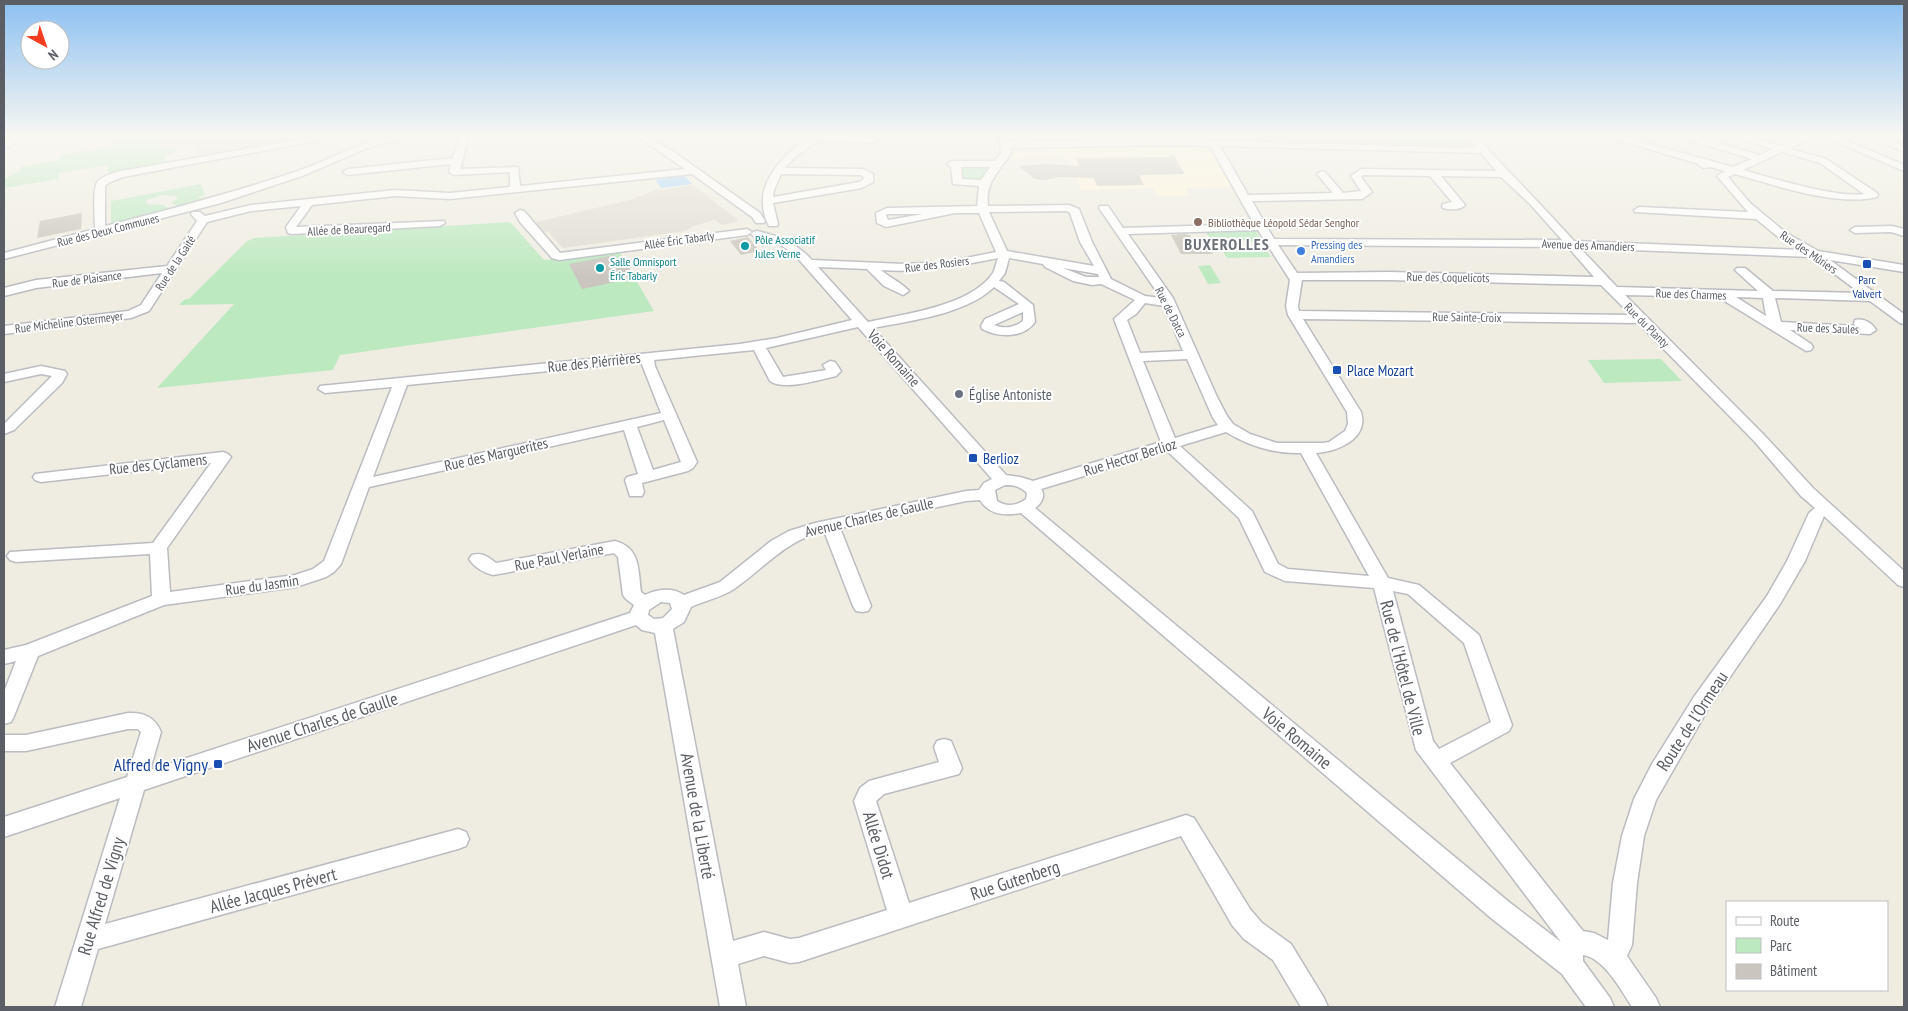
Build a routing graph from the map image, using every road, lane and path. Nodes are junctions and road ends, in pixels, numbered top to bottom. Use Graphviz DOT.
graph roads {
  1 [pos="101,183"];
  2 [pos="271,183"];
  3 [pos="514,183"];
  4 [pos="574,183"];
  5 [pos="710,183"];
  6 [pos="771,183"];
  7 [pos="867,183"];
  8 [pos="985,183"];
  9 [pos="1236,183"];
  10 [pos="1330,183"];
  11 [pos="1360,183"];
  12 [pos="1441,183"];
  13 [pos="1514,183"];
  14 [pos="1728,183"];
  15 [pos="1786,183"];
  16 [pos="1856,183"];
  17 [pos="514,189"];
  18 [pos="724,193"];
  19 [pos="1341,197"];
  20 [pos="1245,198"];
  21 [pos="309,202"];
  22 [pos="768,205"];
  23 [pos="1447,206"];
  24 [pos="1104,208"];
  25 [pos="191,209"];
  26 [pos="748,209"];
  27 [pos="982,209"];
  28 [pos="1639,210"];
  29 [pos="951,211"];
  30 [pos="520,213"];
  31 [pos="1759,216"];
  32 [pos="203,220"];
  33 [pos="440,223"];
  34 [pos="758,226"];
  35 [pos="1262,227"];
  36 [pos="1855,230"];
  37 [pos="1121,231"];
  38 [pos="100,232"];
  39 [pos="1904,233"];
  40 [pos="782,241"];
  41 [pos="1086,242"];
  42 [pos="1270,242"];
  43 [pos="1570,244"];
  44 [pos="553,252"];
  45 [pos="1003,254"];
  46 [pos="1815,254"];
  47 [pos="4,256"];
  48 [pos="810,264"];
  49 [pos="872,268"];
  50 [pos="1904,268"];
  51 [pos="170,269"];
  52 [pos="1741,270"];
  53 [pos="1103,275"];
  54 [pos="1293,277"];
  55 [pos="1604,280"];
  56 [pos="992,283"];
  57 [pos="903,291"];
  58 [pos="1614,291"];
  59 [pos="4,292"];
  60 [pos="1768,293"];
  61 [pos="1723,295"];
  62 [pos="1871,296"];
  63 [pos="1142,299"];
  64 [pos="1169,303"];
  65 [pos="1027,306"];
  66 [pos="134,314"];
  67 [pos="1294,315"];
  68 [pos="1640,319"];
  69 [pos="1904,320"];
  70 [pos="1860,323"];
  71 [pos="864,324"];
  72 [pos="1775,326"];
  73 [pos="4,330"];
  74 [pos="758,346"];
  75 [pos="1806,347"];
  76 [pos="1191,355"];
  77 [pos="647,357"];
  78 [pos="1135,357"];
  79 [pos="830,365"];
  80 [pos="4,378"];
  81 [pos="402,382"];
  82 [pos="325,389"];
  83 [pos="669,415"];
  84 [pos="629,424"];
  85 [pos="1228,428"];
  86 [pos="4,430"];
  87 [pos="1170,445"];
  88 [pos="1307,450"];
  89 [pos="646,476"];
  90 [pos="41,477"];
  91 [pos="1002,480"];
  92 [pos="362,484"];
  93 [pos="1032,487"];
  94 [pos="636,492"];
  95 [pos="986,495"];
  96 [pos="1024,508"];
  97 [pos="1827,510"];
  98 [pos="830,525"];
  99 [pos="158,548"];
  100 [pos="16,556"];
  101 [pos="1904,562"];
  102 [pos="1886,563"];
  103 [pos="484,568"];
  104 [pos="1904,580"];
  105 [pos="1382,583"];
  106 [pos="161,599"];
  107 [pos="682,603"];
  108 [pos="862,606"];
  109 [pos="642,610"];
  110 [pos="663,625"];
  111 [pos="30,651"];
  112 [pos="4,657"];
  113 [pos="4,716"];
  114 [pos="4,743"];
  115 [pos="944,747"];
  116 [pos="1436,761"];
  117 [pos="135,784"];
  118 [pos="4,827"];
  119 [pos="458,839"];
  120 [pos="901,917"];
  121 [pos="88,940"];
  122 [pos="1574,954"];
  123 [pos="723,956"];
  124 [pos="1610,956"];
  125 [pos="68,1007"];
  126 [pos="733,1007"];
  127 [pos="1315,1007"];
  128 [pos="1601,1007"];
  129 [pos="1647,1007"];
  1 -- 38 [label="street"];
  2 -- 25 [label="street, Rue des Deux Communes"];
  3 -- 17 [label="street"];
  4 -- 17 [label="street"];
  5 -- 18 [label="street, Voie Romaine"];
  6 -- 22 [label="street"];
  7 -- 22 [label="street"];
  8 -- 27 [label="street"];
  9 -- 20 [label="street"];
  10 -- 19 [label="street"];
  11 -- 19 [label="street"];
  12 -- 23 [label="street"];
  13 -- 43 [label="street, Rue du Planty"];
  14 -- 31 [label="street, Rue des Mûriers"];
  15 -- 16 [label="street"];
  17 -- 21 [label="street"];
  18 -- 26 [label="street, Voie Romaine"];
  18 -- 34 [label="street, Voie Romaine"];
  19 -- 20 [label="street"];
  20 -- 35 [label="street"];
  21 -- 32 [label="street"];
  21 -- 33 [label="street, Allée de Beauregard"];
  22 -- 26 [label="street"];
  22 -- 34 [label="street"];
  24 -- 37 [label="street, Rue de Datca"];
  25 -- 32 [label="street, Rue de la Gaité"];
  25 -- 38 [label="street, Rue des Deux Communes"];
  26 -- 34 [label="street, Voie Romaine"];
  27 -- 29 [label="street"];
  27 -- 41 [label="street"];
  27 -- 45 [label="street"];
  28 -- 31 [label="street"];
  29 -- 29 [label="street"];
  30 -- 44 [label="street, Allée Éric Tabarly"];
  31 -- 46 [label="street, Rue des Mûriers"];
  32 -- 51 [label="street, Rue de la Gaité"];
  34 -- 40 [label="street, Voie Romaine"];
  34 -- 40 [label="street, Voie Romaine"];
  34 -- 44 [label="street, Allée Éric Tabarly"];
  35 -- 37 [label="street"];
  35 -- 42 [label="street"];
  36 -- 39 [label="street"];
  37 -- 64 [label="street, Rue de Datca"];
  38 -- 47 [label="street, Rue des Deux Communes"];
  40 -- 48 [label="street, Voie Romaine"];
  41 -- 53 [label="street"];
  42 -- 43 [label="street, Avenue des Amandiers"];
  42 -- 54 [label="street"];
  43 -- 46 [label="street, Avenue des Amandiers"];
  43 -- 55 [label="street, Rue du Planty"];
  45 -- 49 [label="street, Rue des Rosiers"];
  45 -- 53 [label="street, Rue des Rosiers"];
  45 -- 56 [label="street"];
  46 -- 50 [label="street, Avenue des Amandiers"];
  46 -- 62 [label="street, Rue des Mûriers"];
  48 -- 49 [label="street, Rue des Rosiers"];
  48 -- 71 [label="street, Voie Romaine"];
  49 -- 57 [label="street, Rue des Rosiers"];
  51 -- 59 [label="street, Rue de Plaisance"];
  51 -- 66 [label="street, Rue de la Gaité"];
  52 -- 60 [label="street"];
  53 -- 63 [label="street"];
  54 -- 55 [label="street, Rue des Coquelicots"];
  54 -- 67 [label="street"];
  55 -- 58 [label="street, Rue du Planty"];
  56 -- 65 [label="street"];
  56 -- 71 [label="street, Rue des Piérrières"];
  58 -- 61 [label="street, Rue des Charmes"];
  58 -- 68 [label="street, Rue du Planty"];
  60 -- 61 [label="street, Rue des Charmes"];
  60 -- 62 [label="street, Rue des Charmes"];
  60 -- 72 [label="street, Rue des Saules"];
  61 -- 72 [label="street, Rue des Saules"];
  62 -- 69 [label="street, Rue des Mûriers"];
  63 -- 64 [label="street"];
  63 -- 78 [label="street"];
  64 -- 76 [label="street, Rue de Datca"];
  66 -- 73 [label="street, Rue Micheline Ostermeyer"];
  67 -- 68 [label="street, Rue Sainte-Croix"];
  67 -- 88 [label="street"];
  68 -- 97 [label="street, Rue du Planty"];
  70 -- 72 [label="street, Rue des Saules"];
  71 -- 74 [label="street, Rue des Piérrières"];
  71 -- 91 [label="street, Voie Romaine"];
  72 -- 75 [label="street, Rue des Saules"];
  74 -- 77 [label="street, Rue des Piérrières"];
  74 -- 79 [label="street"];
  76 -- 78 [label="street"];
  76 -- 85 [label="street, Rue de Datca"];
  77 -- 81 [label="street, Rue des Piérrières"];
  77 -- 83 [label="street"];
  78 -- 87 [label="street"];
  80 -- 86 [label="street"];
  81 -- 82 [label="street, Rue des Piérrières"];
  81 -- 92 [label="street, Rue du Jasmin"];
  83 -- 84 [label="street, Rue des Marguerites"];
  83 -- 89 [label="street"];
  84 -- 89 [label="street"];
  84 -- 92 [label="street, Rue des Marguerites"];
  85 -- 87 [label="street, Rue Hector Berlioz"];
  85 -- 88 [label="street"];
  87 -- 93 [label="street, Rue Hector Berlioz"];
  87 -- 105 [label="street"];
  88 -- 105 [label="street, Rue de l'Hôtel de Ville"];
  89 -- 94 [label="street"];
  90 -- 99 [label="street, Rue des Cyclamens"];
  91 -- 93 [label="street"];
  91 -- 95 [label="street"];
  92 -- 106 [label="street, Rue du Jasmin"];
  93 -- 96 [label="street"];
  95 -- 96 [label="street"];
  95 -- 98 [label="street, Avenue Charles de Gaulle"];
  96 -- 122 [label="street, Voie Romaine"];
  97 -- 102 [label="street, Rue du Planty"];
  97 -- 124 [label="street, Route de l'Ormeau"];
  98 -- 107 [label="street, Avenue Charles de Gaulle"];
  98 -- 108 [label="street"];
  99 -- 100 [label="street"];
  99 -- 106 [label="street"];
  101 -- 102 [label="street"];
  102 -- 104 [label="street, Rue du Planty"];
  103 -- 109 [label="street, Rue Paul Verlaine"];
  105 -- 116 [label="street, Rue de l'Hôtel de Ville"];
  105 -- 116 [label="street"];
  106 -- 111 [label="street, Rue du Jasmin"];
  107 -- 109 [label="street, Avenue Charles de Gaulle"];
  107 -- 110 [label="street"];
  109 -- 110 [label="street"];
  109 -- 117 [label="street, Avenue Charles de Gaulle"];
  110 -- 123 [label="street, Avenue de la Liberté"];
  111 -- 112 [label="street, Rue du Jasmin"];
  111 -- 113 [label="street"];
  114 -- 117 [label="street"];
  115 -- 120 [label="street, Allée Didot"];
  116 -- 122 [label="street, Rue de l'Hôtel de Ville"];
  117 -- 118 [label="street, Avenue Charles de Gaulle"];
  117 -- 121 [label="street, Rue Alfred de Vigny"];
  119 -- 121 [label="street, Allée Jacques Prévert"];
  120 -- 123 [label="street, Rue Gutenberg"];
  120 -- 127 [label="street, Rue Gutenberg"];
  121 -- 125 [label="street, Rue Alfred de Vigny"];
  122 -- 124 [label="street"];
  122 -- 128 [label="street"];
  123 -- 126 [label="street, Avenue de la Liberté"];
  124 -- 129 [label="street"];
}
